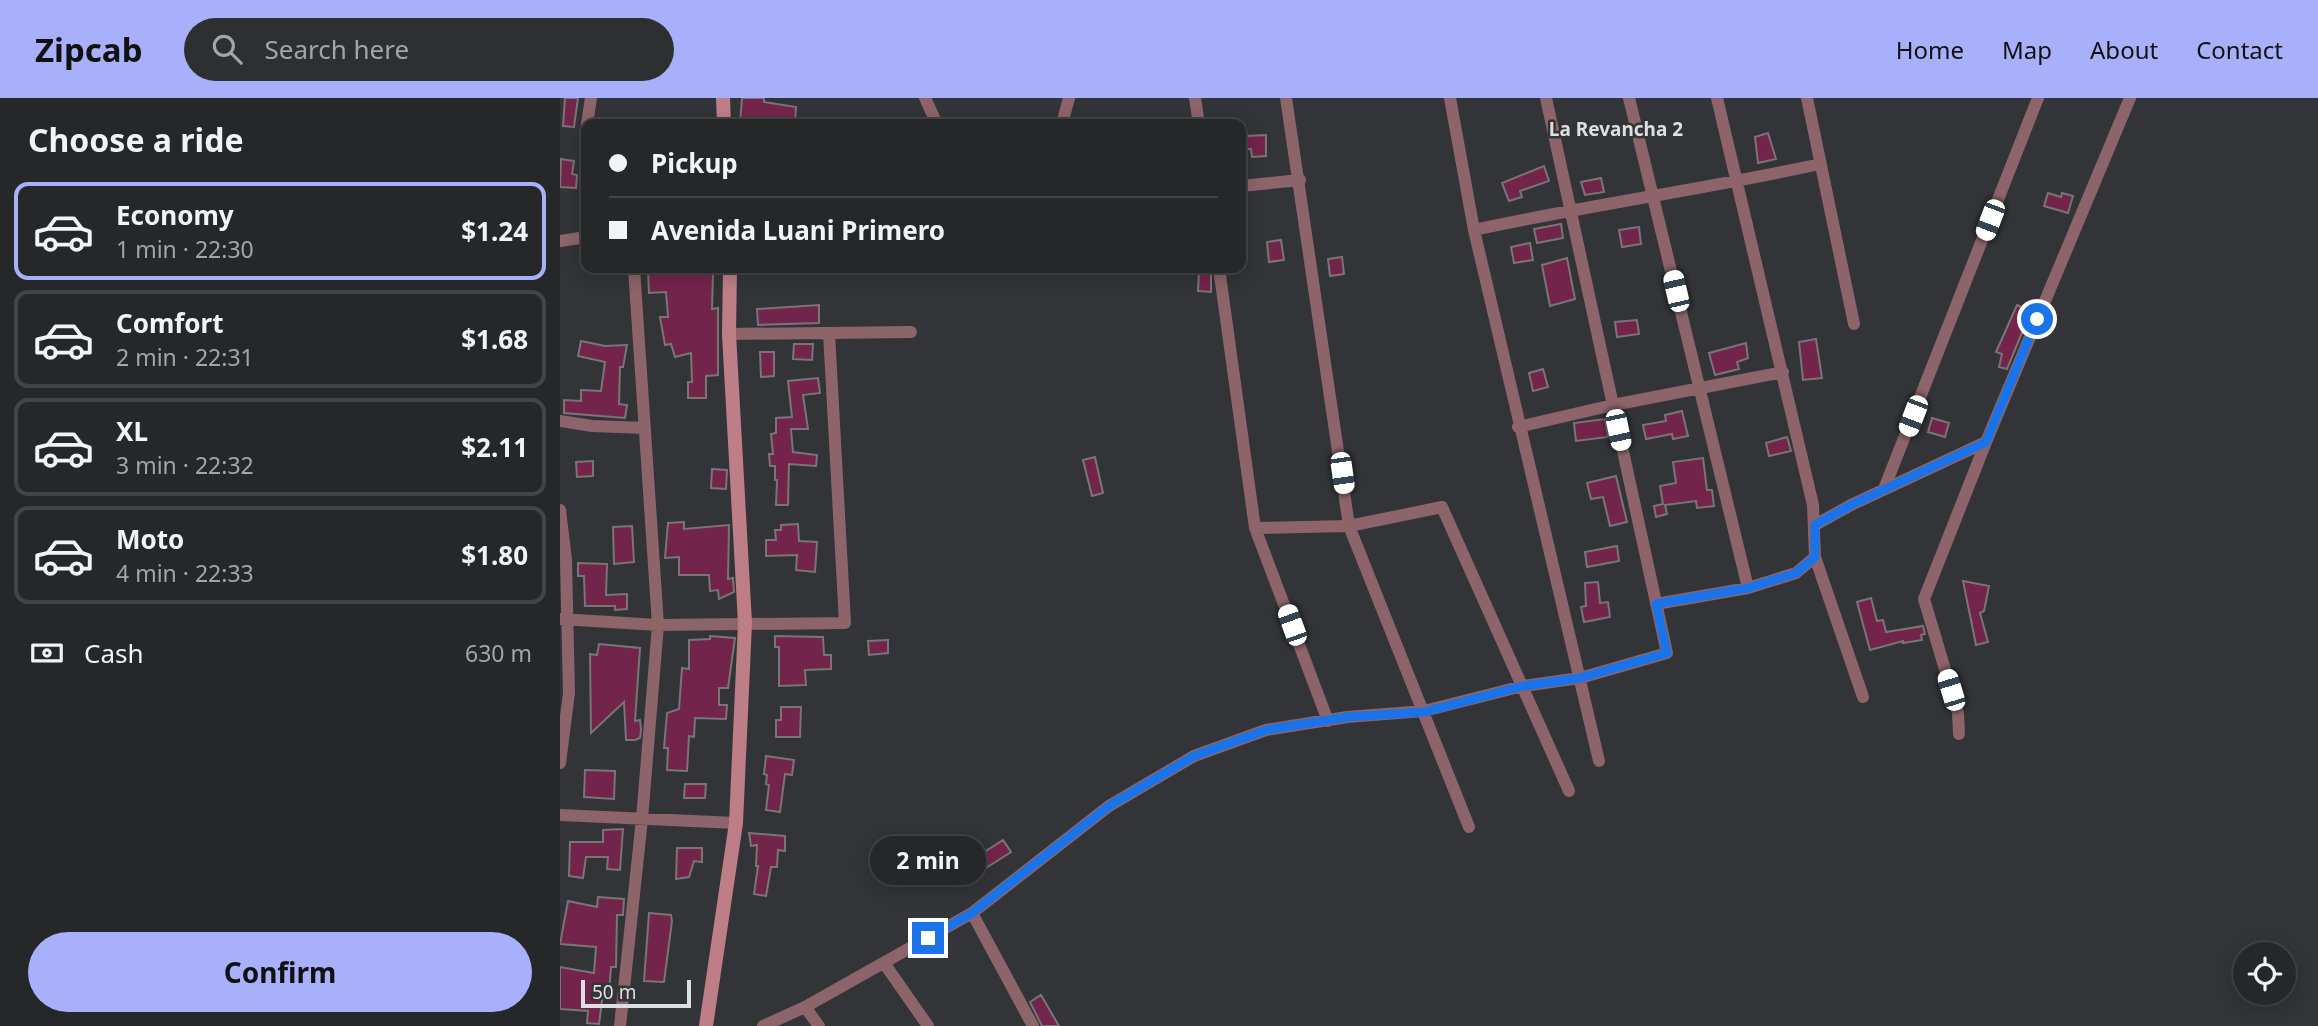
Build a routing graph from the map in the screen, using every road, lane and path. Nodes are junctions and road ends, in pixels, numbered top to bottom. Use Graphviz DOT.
graph roads {
  1 [pos="591,98"];
  2 [pos="723,98"];
  3 [pos="925,98"];
  4 [pos="1069,98"];
  5 [pos="1195,98"];
  6 [pos="1286,98"];
  7 [pos="1450,98"];
  8 [pos="1546,98"];
  9 [pos="1629,98"];
  10 [pos="1717,98"];
  11 [pos="1807,98"];
  12 [pos="2038,98"];
  13 [pos="2130,98"];
  14 [pos="588,119"];
  15 [pos="724,119"];
  16 [pos="935,119"];
  17 [pos="1063,119"];
  18 [pos="1198,119"];
  19 [pos="1820,164"];
  20 [pos="1300,180"];
  21 [pos="1736,183"];
  22 [pos="1246,185"];
  23 [pos="1653,194"];
  24 [pos="1570,209"];
  25 [pos="1474,230"];
  26 [pos="581,238"];
  27 [pos="560,241"];
  28 [pos="634,273"];
  29 [pos="730,273"];
  30 [pos="1220,273"];
  31 [pos="1854,324"];
  32 [pos="911,332"];
  33 [pos="829,333"];
  34 [pos="729,334"];
  35 [pos="1783,372"];
  36 [pos="1700,388"];
  37 [pos="1613,405"];
  38 [pos="560,421"];
  39 [pos="1518,427"];
  40 [pos="645,428"];
  41 [pos="1986,442"];
  42 [pos="1884,489"];
  43 [pos="560,510"];
  44 [pos="1815,525"];
  45 [pos="1349,526"];
  46 [pos="1255,528"];
  47 [pos="1815,557"];
  48 [pos="1748,588"];
  49 [pos="1656,604"];
  50 [pos="564,620"];
  51 [pos="745,623"];
  52 [pos="658,625"];
  53 [pos="1580,678"];
  54 [pos="1523,686"];
  55 [pos="1863,697"];
  56 [pos="1424,712"];
  57 [pos="1328,721"];
  58 [pos="1959,734"];
  59 [pos="1599,761"];
  60 [pos="560,763"];
  61 [pos="1569,791"];
  62 [pos="560,815"];
  63 [pos="642,819"];
  64 [pos="736,823"];
  65 [pos="1469,827"];
  66 [pos="972,913"];
  67 [pos="884,963"];
  68 [pos="805,1007"];
  69 [pos="620,1026"];
  70 [pos="706,1026"];
  71 [pos="763,1026"];
  72 [pos="819,1026"];
  73 [pos="928,1026"];
  74 [pos="1033,1026"];
  1 -- 14 [label="street"];
  2 -- 15 [label="street"];
  3 -- 16 [label="street"];
  4 -- 17 [label="street"];
  5 -- 18 [label="street"];
  6 -- 20 [label="street"];
  7 -- 25 [label="street"];
  8 -- 24 [label="street"];
  9 -- 23 [label="street"];
  10 -- 21 [label="street"];
  11 -- 19 [label="street"];
  12 -- 42 [label="street"];
  13 -- 41 [label="street"];
  19 -- 21 [label="street"];
  19 -- 31 [label="street"];
  20 -- 22 [label="street"];
  20 -- 45 [label="street"];
  21 -- 23 [label="street"];
  21 -- 35 [label="street"];
  23 -- 24 [label="street"];
  23 -- 36 [label="street"];
  24 -- 25 [label="street"];
  24 -- 37 [label="street"];
  25 -- 39 [label="street"];
  26 -- 27 [label="street"];
  28 -- 40 [label="street"];
  29 -- 34 [label="street"];
  30 -- 46 [label="street"];
  32 -- 33 [label="street"];
  33 -- 34 [label="street"];
  33 -- 51 [label="street"];
  34 -- 51 [label="street"];
  35 -- 36 [label="street"];
  35 -- 44 [label="street"];
  36 -- 37 [label="street"];
  36 -- 48 [label="street"];
  37 -- 39 [label="street"];
  37 -- 49 [label="street"];
  38 -- 40 [label="street"];
  39 -- 53 [label="street"];
  40 -- 52 [label="street"];
  41 -- 42 [label="street"];
  41 -- 58 [label="street"];
  42 -- 44 [label="street"];
  43 -- 50 [label="street"];
  44 -- 47 [label="street"];
  45 -- 46 [label="street"];
  45 -- 54 [label="street"];
  45 -- 56 [label="street"];
  46 -- 57 [label="street"];
  47 -- 48 [label="street"];
  47 -- 55 [label="street"];
  48 -- 49 [label="street"];
  49 -- 53 [label="street"];
  50 -- 52 [label="street"];
  50 -- 60 [label="street"];
  51 -- 52 [label="street"];
  51 -- 64 [label="street"];
  52 -- 63 [label="street"];
  53 -- 54 [label="street"];
  53 -- 59 [label="street"];
  54 -- 56 [label="street"];
  54 -- 61 [label="street"];
  56 -- 57 [label="street"];
  56 -- 65 [label="street"];
  57 -- 66 [label="street"];
  62 -- 63 [label="street"];
  63 -- 64 [label="street"];
  63 -- 69 [label="street"];
  64 -- 70 [label="street"];
  66 -- 67 [label="street"];
  66 -- 74 [label="street"];
  67 -- 68 [label="street"];
  67 -- 73 [label="street"];
  68 -- 71 [label="street"];
  68 -- 72 [label="street"];
}
